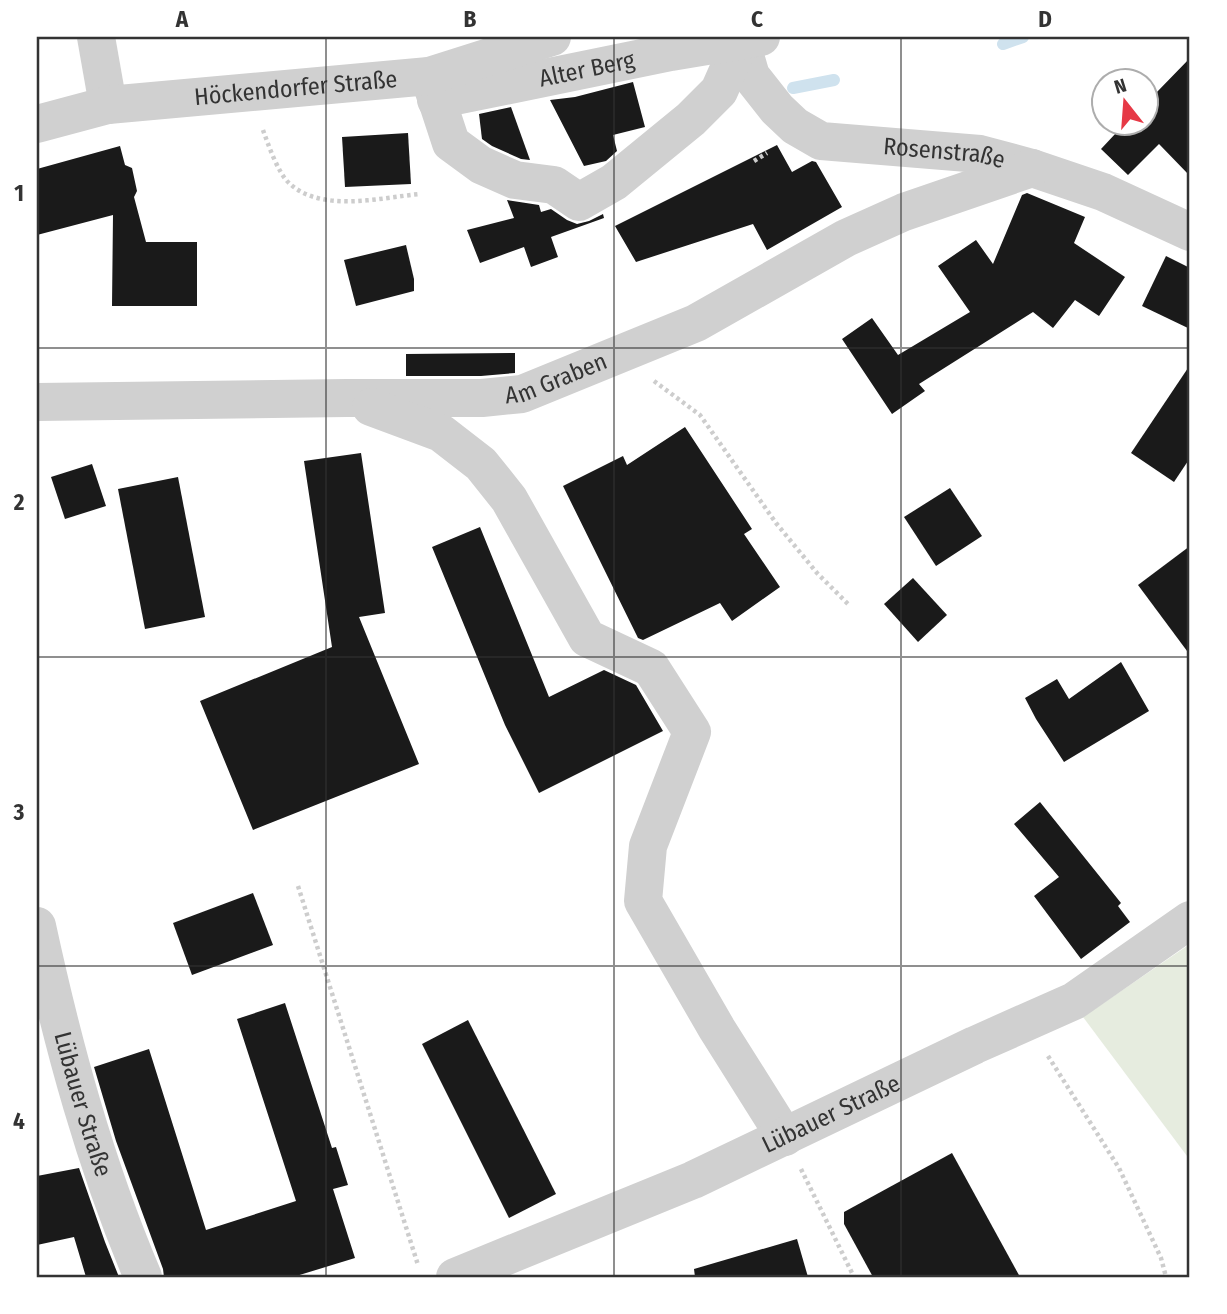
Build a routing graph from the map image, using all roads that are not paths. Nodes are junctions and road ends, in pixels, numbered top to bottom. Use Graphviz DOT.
graph roads {
  1 [pos="96,37"];
  2 [pos="552,37"];
  3 [pos="749,38"];
  4 [pos="433,88"];
  5 [pos="108,105"];
  6 [pos="37,124"];
  7 [pos="1032,168"];
  8 [pos="1190,232"];
  9 [pos="347,397"];
  10 [pos="37,402"];
  11 [pos="1190,920"];
  12 [pos="37,926"];
  13 [pos="785,1137"];
  14 [pos="143,1277"];
  15 [pos="456,1277"];
  1 -- 5 [label="street"];
  2 -- 4 [label="street, Höckendorfer Straße"];
  3 -- 4 [label="street, Alter Berg"];
  3 -- 4 [label="street"];
  3 -- 7 [label="street, Rosenstraße"];
  4 -- 5 [label="street, Höckendorfer Straße"];
  5 -- 6 [label="street, Höckendorfer Straße"];
  7 -- 8 [label="street, Rosenstraße"];
  7 -- 9 [label="street, Am Graben"];
  9 -- 10 [label="street, Am Graben"];
  9 -- 13 [label="street"];
  11 -- 13 [label="street, Lübauer Straße"];
  12 -- 14 [label="street, Lübauer Straße"];
  13 -- 15 [label="street, Lübauer Straße"];
}
